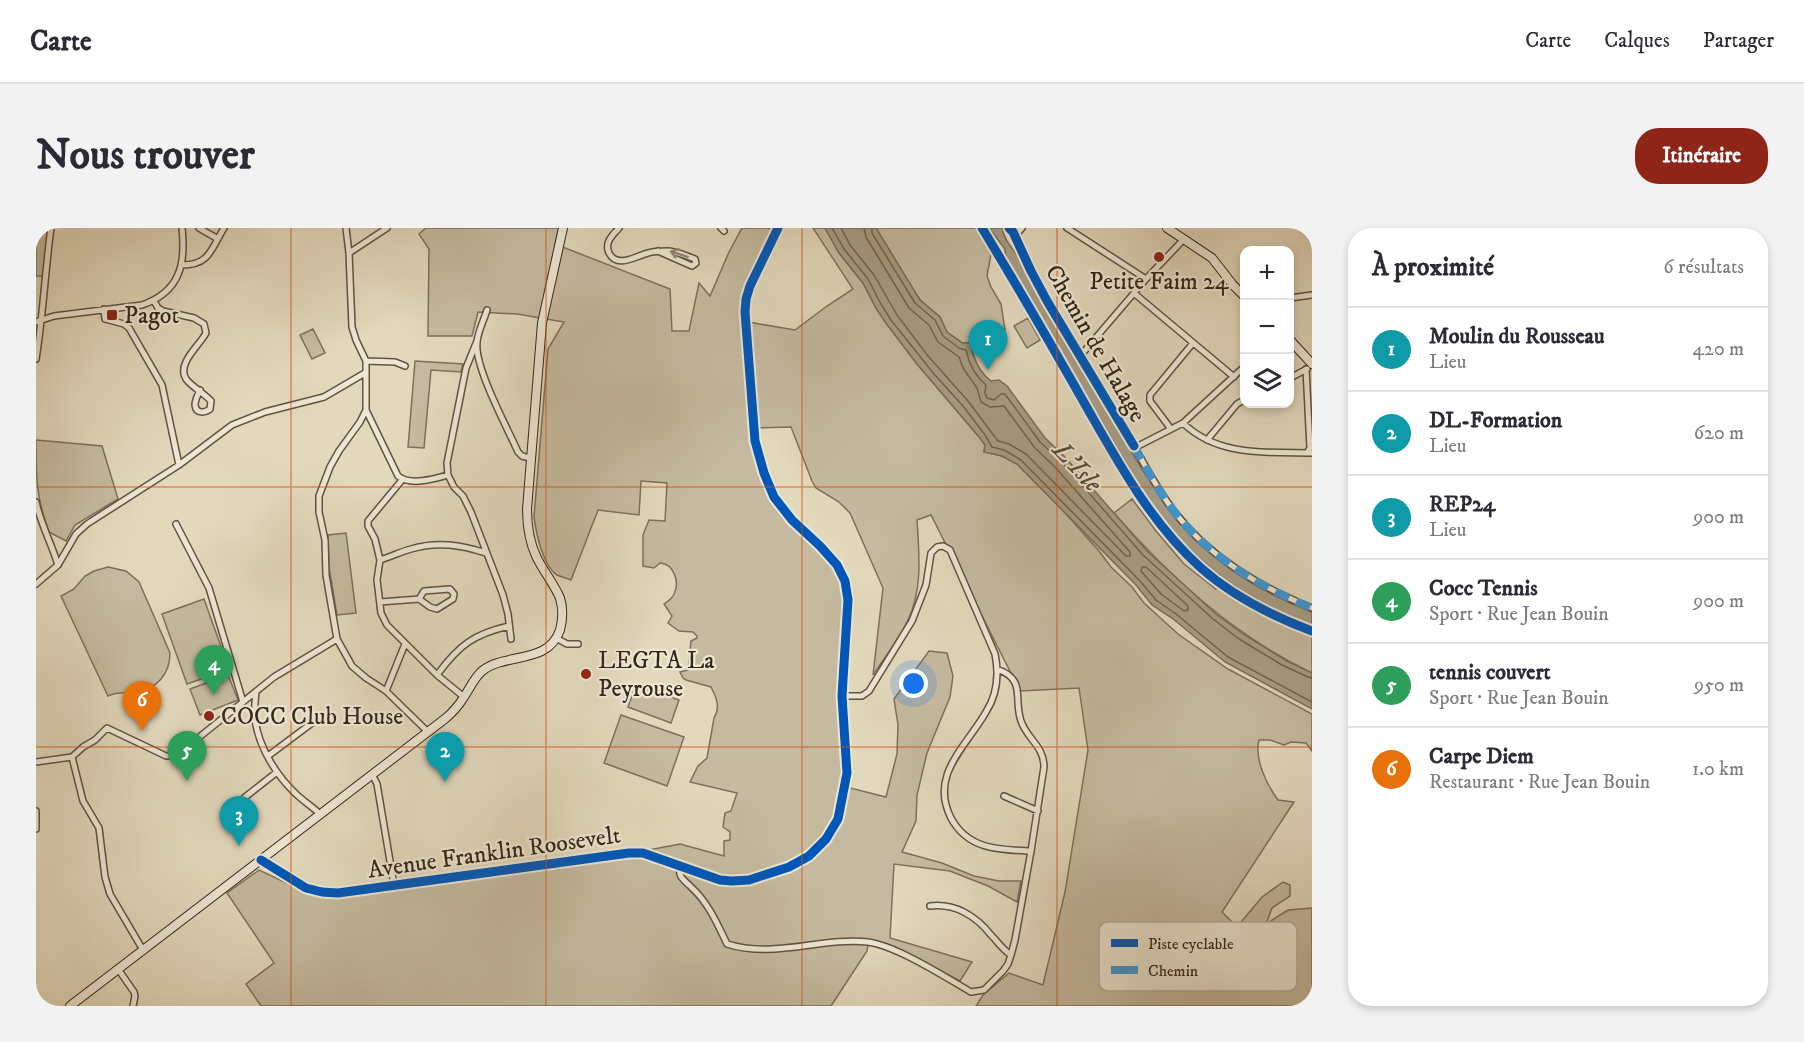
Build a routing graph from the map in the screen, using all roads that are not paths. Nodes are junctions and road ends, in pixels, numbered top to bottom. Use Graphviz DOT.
graph roads {
  1 [pos="51,228"];
  2 [pos="182,228"];
  3 [pos="199,228"];
  4 [pos="224,228"];
  5 [pos="345,228"];
  6 [pos="387,228"];
  7 [pos="563,228"];
  8 [pos="620,228"];
  9 [pos="778,228"];
  10 [pos="1023,228"];
  11 [pos="1067,228"];
  12 [pos="1167,228"];
  13 [pos="1014,237"];
  14 [pos="218,239"];
  15 [pos="1184,239"];
  16 [pos="658,251"];
  17 [pos="349,253"];
  18 [pos="182,265"];
  19 [pos="1146,279"];
  20 [pos="1240,291"];
  21 [pos="1135,294"];
  22 [pos="1312,295"];
  23 [pos="1294,297"];
  24 [pos="154,301"];
  25 [pos="104,309"];
  26 [pos="487,310"];
  27 [pos="39,321"];
  28 [pos="477,341"];
  29 [pos="1193,343"];
  30 [pos="1294,345"];
  31 [pos="1081,355"];
  32 [pos="36,359"];
  33 [pos="366,361"];
  34 [pos="405,366"];
  35 [pos="1310,366"];
  36 [pos="1240,372"];
  37 [pos="365,373"];
  38 [pos="1294,376"];
  39 [pos="1234,377"];
  40 [pos="200,390"];
  41 [pos="1240,402"];
  42 [pos="366,410"];
  43 [pos="1184,423"];
  44 [pos="1310,426"];
  45 [pos="1171,429"];
  46 [pos="1207,440"];
  47 [pos="1309,453"];
  48 [pos="530,458"];
  49 [pos="179,465"];
  50 [pos="448,476"];
  51 [pos="402,480"];
  52 [pos="36,502"];
  53 [pos="176,524"];
  54 [pos="53,549"];
  55 [pos="65,553"];
  56 [pos="486,553"];
  57 [pos="380,560"];
  58 [pos="58,566"];
  59 [pos="36,584"];
  60 [pos="419,599"];
  61 [pos="380,602"];
  62 [pos="1312,608"];
  63 [pos="509,627"];
  64 [pos="556,638"];
  65 [pos="337,639"];
  66 [pos="511,639"];
  67 [pos="405,644"];
  68 [pos="578,644"];
  69 [pos="997,669"];
  70 [pos="437,675"];
  71 [pos="386,691"];
  72 [pos="256,692"];
  73 [pos="842,696"];
  74 [pos="464,697"];
  75 [pos="243,702"];
  76 [pos="320,717"];
  77 [pos="428,732"];
  78 [pos="268,756"];
  79 [pos="72,757"];
  80 [pos="36,762"];
  81 [pos="277,772"];
  82 [pos="372,774"];
  83 [pos="1004,796"];
  84 [pos="36,811"];
  85 [pos="1038,811"];
  86 [pos="243,814"];
  87 [pos="320,814"];
  88 [pos="36,829"];
  89 [pos="1031,851"];
  90 [pos="261,860"];
  91 [pos="681,866"];
  92 [pos="394,885"];
  93 [pos="930,906"];
  94 [pos="143,950"];
  95 [pos="1011,955"];
  96 [pos="118,969"];
  97 [pos="70,1006"];
  98 [pos="133,1006"];
  1 -- 27 [label="street"];
  2 -- 18 [label="street"];
  3 -- 14 [label="street"];
  4 -- 14 [label="street"];
  5 -- 17 [label="street"];
  6 -- 17 [label="street"];
  7 -- 48 [label="main road"];
  8 -- 16 [label="street"];
  9 -- 73 [label="street, Avenue Franklin Roosevelt"];
  10 -- 13 [label="street"];
  11 -- 19 [label="street"];
  12 -- 15 [label="main road"];
  14 -- 18 [label="street"];
  15 -- 19 [label="street"];
  15 -- 20 [label="main road"];
  16 -- 16 [label="street, one-way"];
  17 -- 33 [label="street"];
  18 -- 24 [label="street"];
  19 -- 21 [label="street"];
  21 -- 29 [label="street"];
  21 -- 31 [label="street"];
  22 -- 23 [label="street"];
  24 -- 25 [label="street"];
  24 -- 40 [label="street"];
  25 -- 27 [label="street"];
  25 -- 49 [label="street"];
  26 -- 28 [label="street"];
  27 -- 32 [label="street"];
  28 -- 48 [label="street"];
  28 -- 50 [label="street"];
  29 -- 39 [label="street"];
  29 -- 45 [label="street"];
  30 -- 35 [label="main road"];
  33 -- 34 [label="street"];
  33 -- 37 [label="street"];
  35 -- 38 [label="street"];
  35 -- 44 [label="street"];
  36 -- 39 [label="street"];
  37 -- 42 [label="street"];
  37 -- 49 [label="street"];
  39 -- 43 [label="street"];
  41 -- 46 [label="street"];
  42 -- 51 [label="street"];
  42 -- 65 [label="street"];
  43 -- 45 [label="street"];
  43 -- 46 [label="street"];
  44 -- 47 [label="street"];
  45 -- 62 [label="street, Chemin de Halage"];
  46 -- 47 [label="street"];
  48 -- 64 [label="main road"];
  49 -- 55 [label="street"];
  50 -- 51 [label="street"];
  50 -- 56 [label="street"];
  51 -- 57 [label="street"];
  52 -- 54 [label="street"];
  53 -- 75 [label="street"];
  54 -- 55 [label="street"];
  54 -- 58 [label="street"];
  55 -- 58 [label="street"];
  56 -- 57 [label="street"];
  56 -- 63 [label="street"];
  57 -- 61 [label="street"];
  58 -- 59 [label="street"];
  60 -- 60 [label="street"];
  60 -- 61 [label="street"];
  61 -- 67 [label="street"];
  63 -- 66 [label="street"];
  63 -- 70 [label="street"];
  64 -- 68 [label="street"];
  64 -- 74 [label="main road"];
  65 -- 71 [label="street"];
  65 -- 72 [label="street"];
  67 -- 70 [label="street"];
  67 -- 71 [label="street"];
  69 -- 73 [label="street"];
  69 -- 85 [label="street"];
  69 -- 89 [label="street"];
  70 -- 74 [label="street"];
  71 -- 77 [label="street"];
  72 -- 75 [label="street"];
  72 -- 78 [label="street"];
  73 -- 91 [label="street, Avenue Franklin Roosevelt"];
  74 -- 77 [label="main road"];
  75 -- 79 [label="street"];
  76 -- 78 [label="street"];
  77 -- 82 [label="main road"];
  78 -- 81 [label="street"];
  79 -- 80 [label="street"];
  79 -- 94 [label="street"];
  81 -- 86 [label="street"];
  81 -- 87 [label="street"];
  82 -- 87 [label="main road"];
  82 -- 92 [label="street"];
  83 -- 85 [label="street"];
  84 -- 88 [label="street"];
  85 -- 89 [label="street"];
  87 -- 90 [label="main road"];
  89 -- 95 [label="street"];
  90 -- 92 [label="street, Avenue Franklin Roosevelt"];
  90 -- 94 [label="main road"];
  91 -- 92 [label="street, Avenue Franklin Roosevelt"];
  91 -- 95 [label="street"];
  93 -- 95 [label="street"];
  94 -- 96 [label="main road"];
  96 -- 97 [label="main road"];
  96 -- 98 [label="street"];
}
